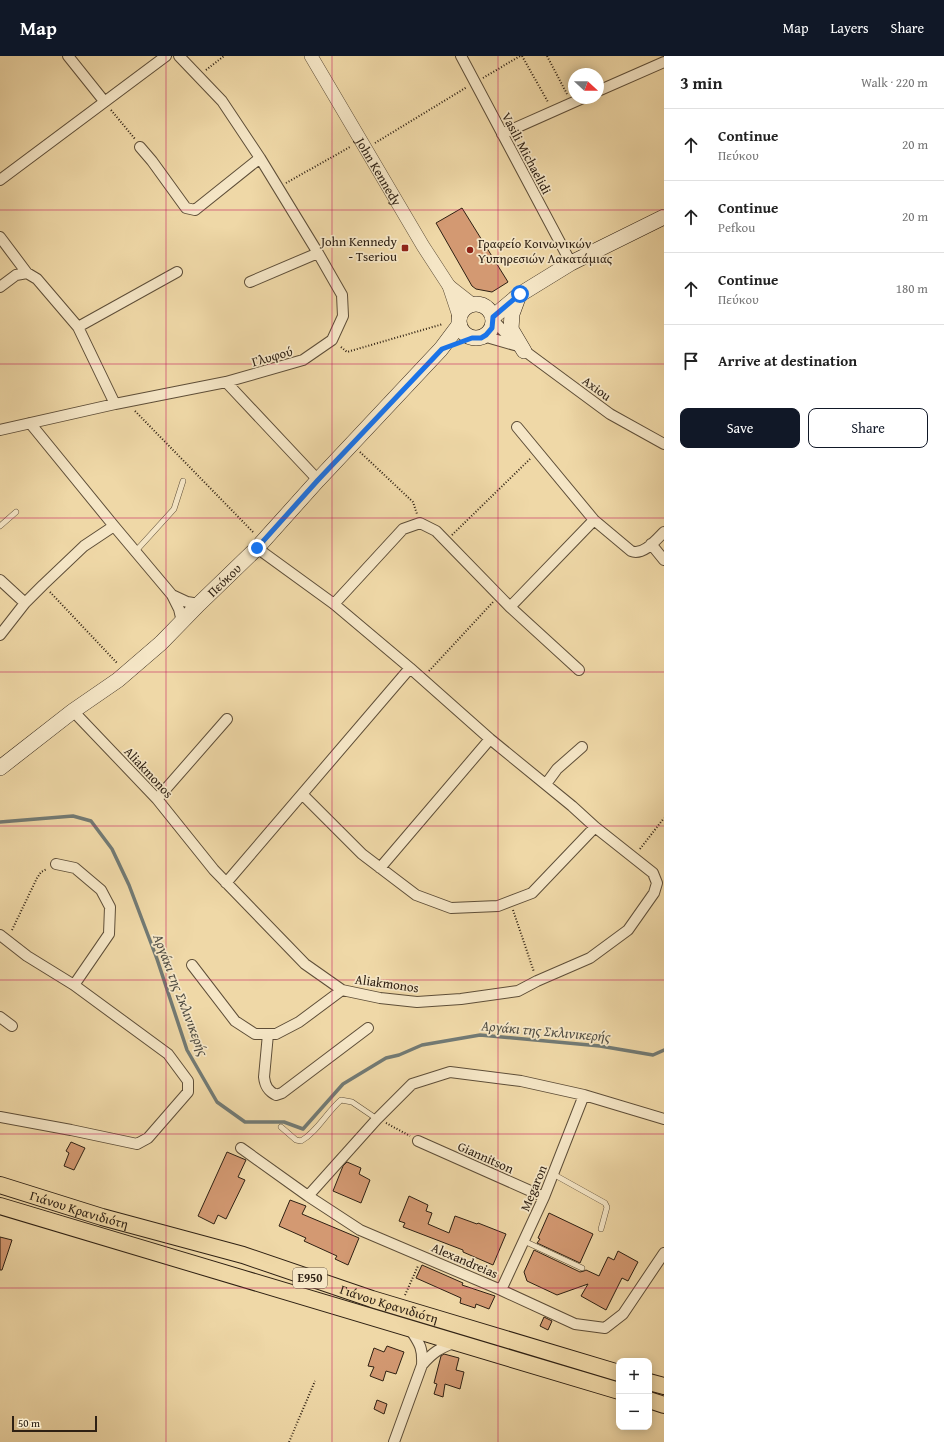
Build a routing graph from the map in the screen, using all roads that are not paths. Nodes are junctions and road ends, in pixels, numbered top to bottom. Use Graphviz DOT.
graph roads {
  1 [pos="68,56"];
  2 [pos="166,56"];
  3 [pos="180,56"];
  4 [pos="311,56"];
  5 [pos="461,56"];
  6 [pos="664,62"];
  7 [pos="604,89"];
  8 [pos="104,101"];
  9 [pos="570,104"];
  10 [pos="502,134"];
  11 [pos="140,147"];
  12 [pos="260,158"];
  13 [pos="0,180"];
  14 [pos="664,217"];
  15 [pos="0,237"];
  16 [pos="318,253"];
  17 [pos="572,263"];
  18 [pos="177,272"];
  19 [pos="27,273"];
  20 [pos="250,282"];
  21 [pos="449,286"];
  22 [pos="0,287"];
  23 [pos="519,294"];
  24 [pos="486,312"];
  25 [pos="459,320"];
  26 [pos="78,327"];
  27 [pos="478,337"];
  28 [pos="521,348"];
  29 [pos="442,349"];
  30 [pos="226,382"];
  31 [pos="121,402"];
  32 [pos="30,423"];
  33 [pos="517,427"];
  34 [pos="0,430"];
  35 [pos="664,444"];
  36 [pos="318,480"];
  37 [pos="183,481"];
  38 [pos="16,512"];
  39 [pos="594,520"];
  40 [pos="0,526"];
  41 [pos="114,526"];
  42 [pos="664,532"];
  43 [pos="651,544"];
  44 [pos="260,545"];
  45 [pos="135,552"];
  46 [pos="664,560"];
  47 [pos="0,580"];
  48 [pos="172,595"];
  49 [pos="25,603"];
  50 [pos="199,604"];
  51 [pos="334,604"];
  52 [pos="510,607"];
  53 [pos="182,622"];
  54 [pos="0,635"];
  55 [pos="410,668"];
  56 [pos="579,670"];
  57 [pos="73,711"];
  58 [pos="226,719"];
  59 [pos="490,739"];
  60 [pos="582,747"];
  61 [pos="0,768"];
  62 [pos="546,784"];
  63 [pos="303,794"];
  64 [pos="157,799"];
  65 [pos="594,827"];
  66 [pos="56,864"];
  67 [pos="380,868"];
  68 [pos="226,883"];
  69 [pos="3,938"];
  70 [pos="192,965"];
  71 [pos="74,985"];
  72 [pos="342,990"];
  73 [pos="0,1017"];
  74 [pos="12,1026"];
  75 [pos="368,1028"];
  76 [pos="268,1034"];
  77 [pos="584,1095"];
  78 [pos="0,1117"];
  79 [pos="377,1119"];
  80 [pos="664,1119"];
  81 [pos="281,1127"];
  82 [pos="418,1141"];
  83 [pos="241,1148"];
  84 [pos="553,1174"];
  85 [pos="0,1184"];
  86 [pos="308,1196"];
  87 [pos="544,1198"];
  88 [pos="0,1206"];
  89 [pos="601,1228"];
  90 [pos="524,1241"];
  91 [pos="664,1252"];
  92 [pos="582,1268"];
  93 [pos="501,1290"];
  94 [pos="410,1328"];
  95 [pos="456,1342"];
  96 [pos="422,1365"];
  97 [pos="616,1372"];
  98 [pos="652,1383"];
  99 [pos="664,1386"];
  100 [pos="616,1390"];
  101 [pos="652,1401"];
  102 [pos="664,1405"];
  103 [pos="394,1442"];
  1 -- 8 [label="street"];
  2 -- 8 [label="street"];
  3 -- 12 [label="street"];
  4 -- 21 [label="street, John Kennedy"];
  5 -- 10 [label="street, Vasili Michaelidi"];
  6 -- 7 [label="street"];
  8 -- 13 [label="street"];
  9 -- 10 [label="street"];
  10 -- 17 [label="street, Vasili Michaelidi"];
  11 -- 12 [label="street"];
  12 -- 16 [label="street"];
  14 -- 17 [label="main road"];
  15 -- 19 [label="street"];
  16 -- 20 [label="street"];
  16 -- 30 [label="street, Γλυφού"];
  17 -- 23 [label="main road"];
  18 -- 26 [label="street"];
  19 -- 22 [label="street"];
  19 -- 26 [label="street"];
  21 -- 24 [label="street"];
  21 -- 25 [label="street"];
  23 -- 24 [label="main road"];
  23 -- 28 [label="main road"];
  24 -- 25 [label="main road"];
  24 -- 27 [label="main road"];
  24 -- 28 [label="street, Axiou"];
  25 -- 27 [label="main road"];
  25 -- 29 [label="main road, Πεύκου"];
  26 -- 31 [label="street"];
  27 -- 28 [label="street, Axiou"];
  27 -- 29 [label="main road, Πεύκου"];
  28 -- 35 [label="street, Axiou"];
  29 -- 36 [label="main road, Πεύκου"];
  30 -- 31 [label="street, Γλυφού"];
  30 -- 36 [label="street"];
  31 -- 32 [label="street, Γλυφού"];
  32 -- 34 [label="street, Γλυφού"];
  32 -- 41 [label="street"];
  33 -- 39 [label="street"];
  36 -- 44 [label="main road, Πεύκου"];
  37 -- 45 [label="lane"];
  38 -- 40 [label="lane"];
  39 -- 43 [label="street"];
  39 -- 52 [label="street"];
  41 -- 45 [label="street"];
  41 -- 49 [label="street"];
  42 -- 43 [label="street"];
  43 -- 46 [label="street"];
  44 -- 50 [label="main road, Πεύκου"];
  44 -- 51 [label="street, Aliakmonos"];
  45 -- 48 [label="street"];
  47 -- 49 [label="street"];
  48 -- 50 [label="street"];
  48 -- 53 [label="street"];
  49 -- 54 [label="street"];
  50 -- 53 [label="main road, Πεύκου"];
  51 -- 52 [label="street"];
  51 -- 55 [label="street, Aliakmonos"];
  52 -- 56 [label="street"];
  53 -- 57 [label="main road, Πεύκου"];
  55 -- 59 [label="street, Aliakmonos"];
  55 -- 63 [label="street"];
  57 -- 61 [label="main road, Πεύκου"];
  57 -- 64 [label="street, Aliakmonos"];
  58 -- 64 [label="street"];
  59 -- 62 [label="street, Aliakmonos"];
  59 -- 67 [label="street"];
  60 -- 62 [label="street"];
  62 -- 65 [label="street, Aliakmonos"];
  63 -- 67 [label="street"];
  63 -- 68 [label="street"];
  64 -- 68 [label="street, Aliakmonos"];
  65 -- 67 [label="street"];
  65 -- 72 [label="street, Aliakmonos"];
  66 -- 71 [label="street"];
  68 -- 72 [label="street, Aliakmonos"];
  69 -- 71 [label="street"];
  70 -- 76 [label="street"];
  71 -- 78 [label="street"];
  72 -- 76 [label="street"];
  73 -- 74 [label="street"];
  75 -- 76 [label="street"];
  77 -- 79 [label="street"];
  77 -- 80 [label="street"];
  77 -- 84 [label="street, Megaron"];
  79 -- 81 [label="lane"];
  79 -- 86 [label="street"];
  82 -- 87 [label="street, Giannitson"];
  83 -- 86 [label="street, Alexandreias"];
  84 -- 87 [label="street, Megaron"];
  84 -- 89 [label="lane"];
  85 -- 97 [label="main road, Γιάνου Κρανιδιότη / E950"];
  86 -- 93 [label="street, Alexandreias"];
  87 -- 90 [label="street, Megaron"];
  88 -- 94 [label="main road, Γιάνου Κρανιδιότη / E950"];
  90 -- 92 [label="lane"];
  90 -- 93 [label="street, Megaron"];
  91 -- 93 [label="street, Alexandreias"];
  94 -- 95 [label="main road, Γιάνου Κρανιδιότη / E950"];
  94 -- 96 [label="street"];
  95 -- 96 [label="street"];
  95 -- 100 [label="main road, Γιάνου Κρανιδιότη / E950"];
  96 -- 103 [label="street"];
  98 -- 99 [label="main road"];
  101 -- 102 [label="main road"];
}
